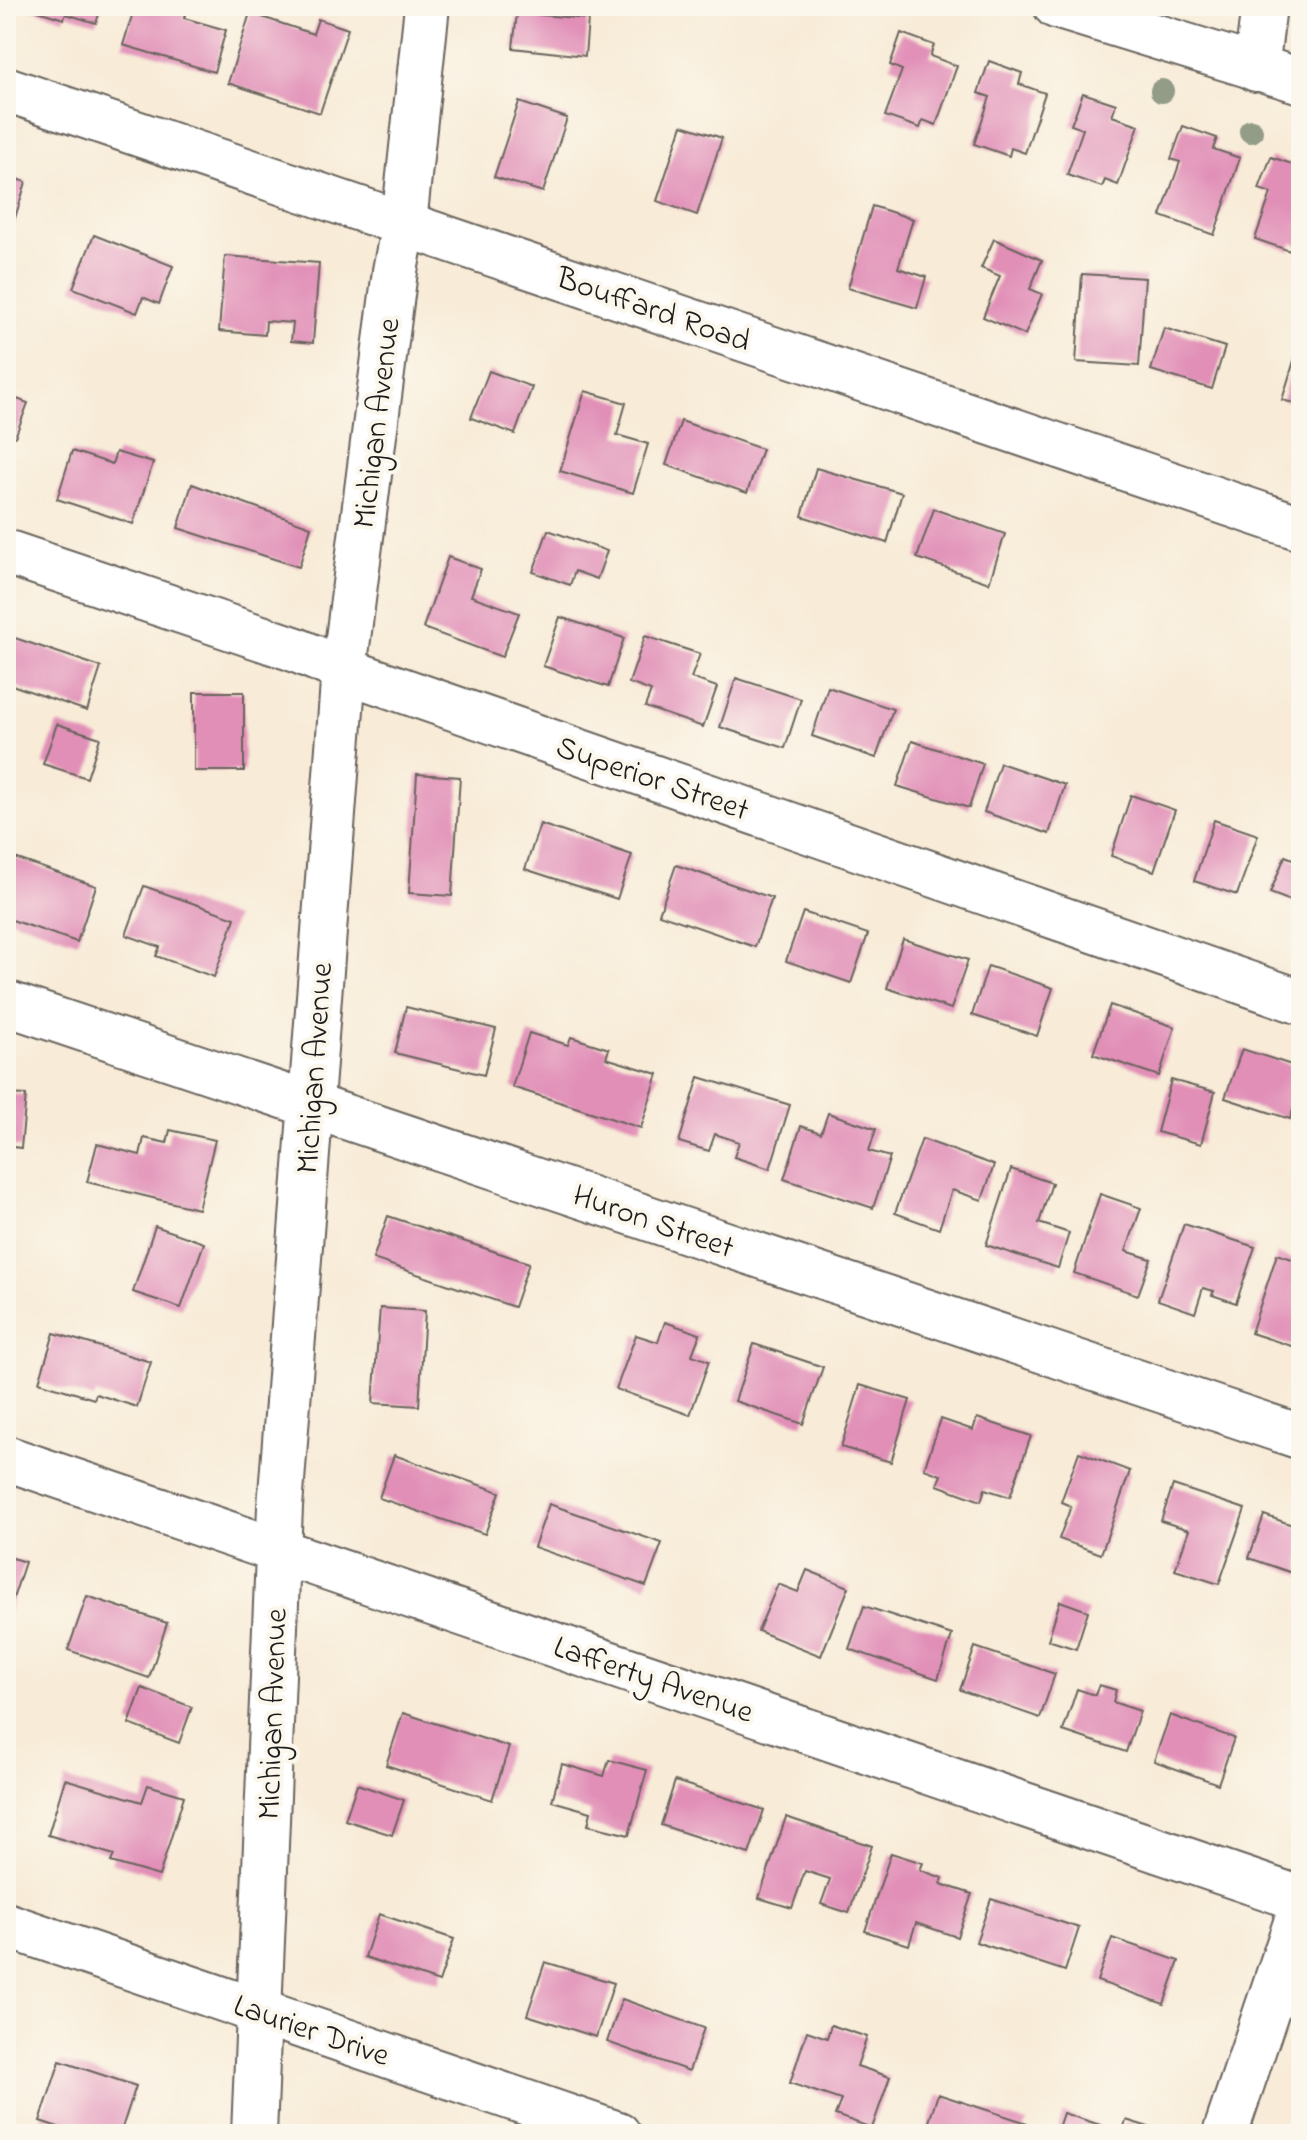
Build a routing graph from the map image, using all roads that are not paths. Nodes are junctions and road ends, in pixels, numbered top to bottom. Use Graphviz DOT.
graph roads {
  1 [pos="427,6"];
  2 [pos="1056,6"];
  3 [pos="1264,6"];
  4 [pos="1256,69"];
  5 [pos="1301,81"];
  6 [pos="6,89"];
  7 [pos="404,223"];
  8 [pos="1301,528"];
  9 [pos="6,552"];
  10 [pos="344,670"];
  11 [pos="1301,1002"];
  12 [pos="6,1003"];
  13 [pos="311,1105"];
  14 [pos="1301,1437"];
  15 [pos="6,1458"];
  16 [pos="278,1549"];
  17 [pos="1301,1899"];
  18 [pos="1301,1908"];
  19 [pos="6,1925"];
  20 [pos="259,2010"];
  21 [pos="254,2134"];
  22 [pos="618,2134"];
  23 [pos="1225,2134"];
  1 -- 7 [label="street, Michigan Avenue"];
  2 -- 4 [label="street"];
  3 -- 4 [label="street"];
  4 -- 5 [label="street"];
  6 -- 7 [label="street, Bouffard Road"];
  7 -- 8 [label="street, Bouffard Road"];
  7 -- 10 [label="street, Michigan Avenue"];
  9 -- 10 [label="street, Superior Street"];
  10 -- 11 [label="street, Superior Street"];
  10 -- 13 [label="street, Michigan Avenue"];
  12 -- 13 [label="street, Huron Street"];
  13 -- 14 [label="street, Huron Street"];
  13 -- 16 [label="street, Michigan Avenue"];
  15 -- 16 [label="street, Lafferty Avenue"];
  16 -- 17 [label="street, Lafferty Avenue"];
  16 -- 20 [label="street, Michigan Avenue"];
  18 -- 23 [label="street"];
  19 -- 20 [label="street, Laurier Drive"];
  20 -- 21 [label="street, Michigan Avenue"];
  20 -- 22 [label="street, Laurier Drive"];
}
